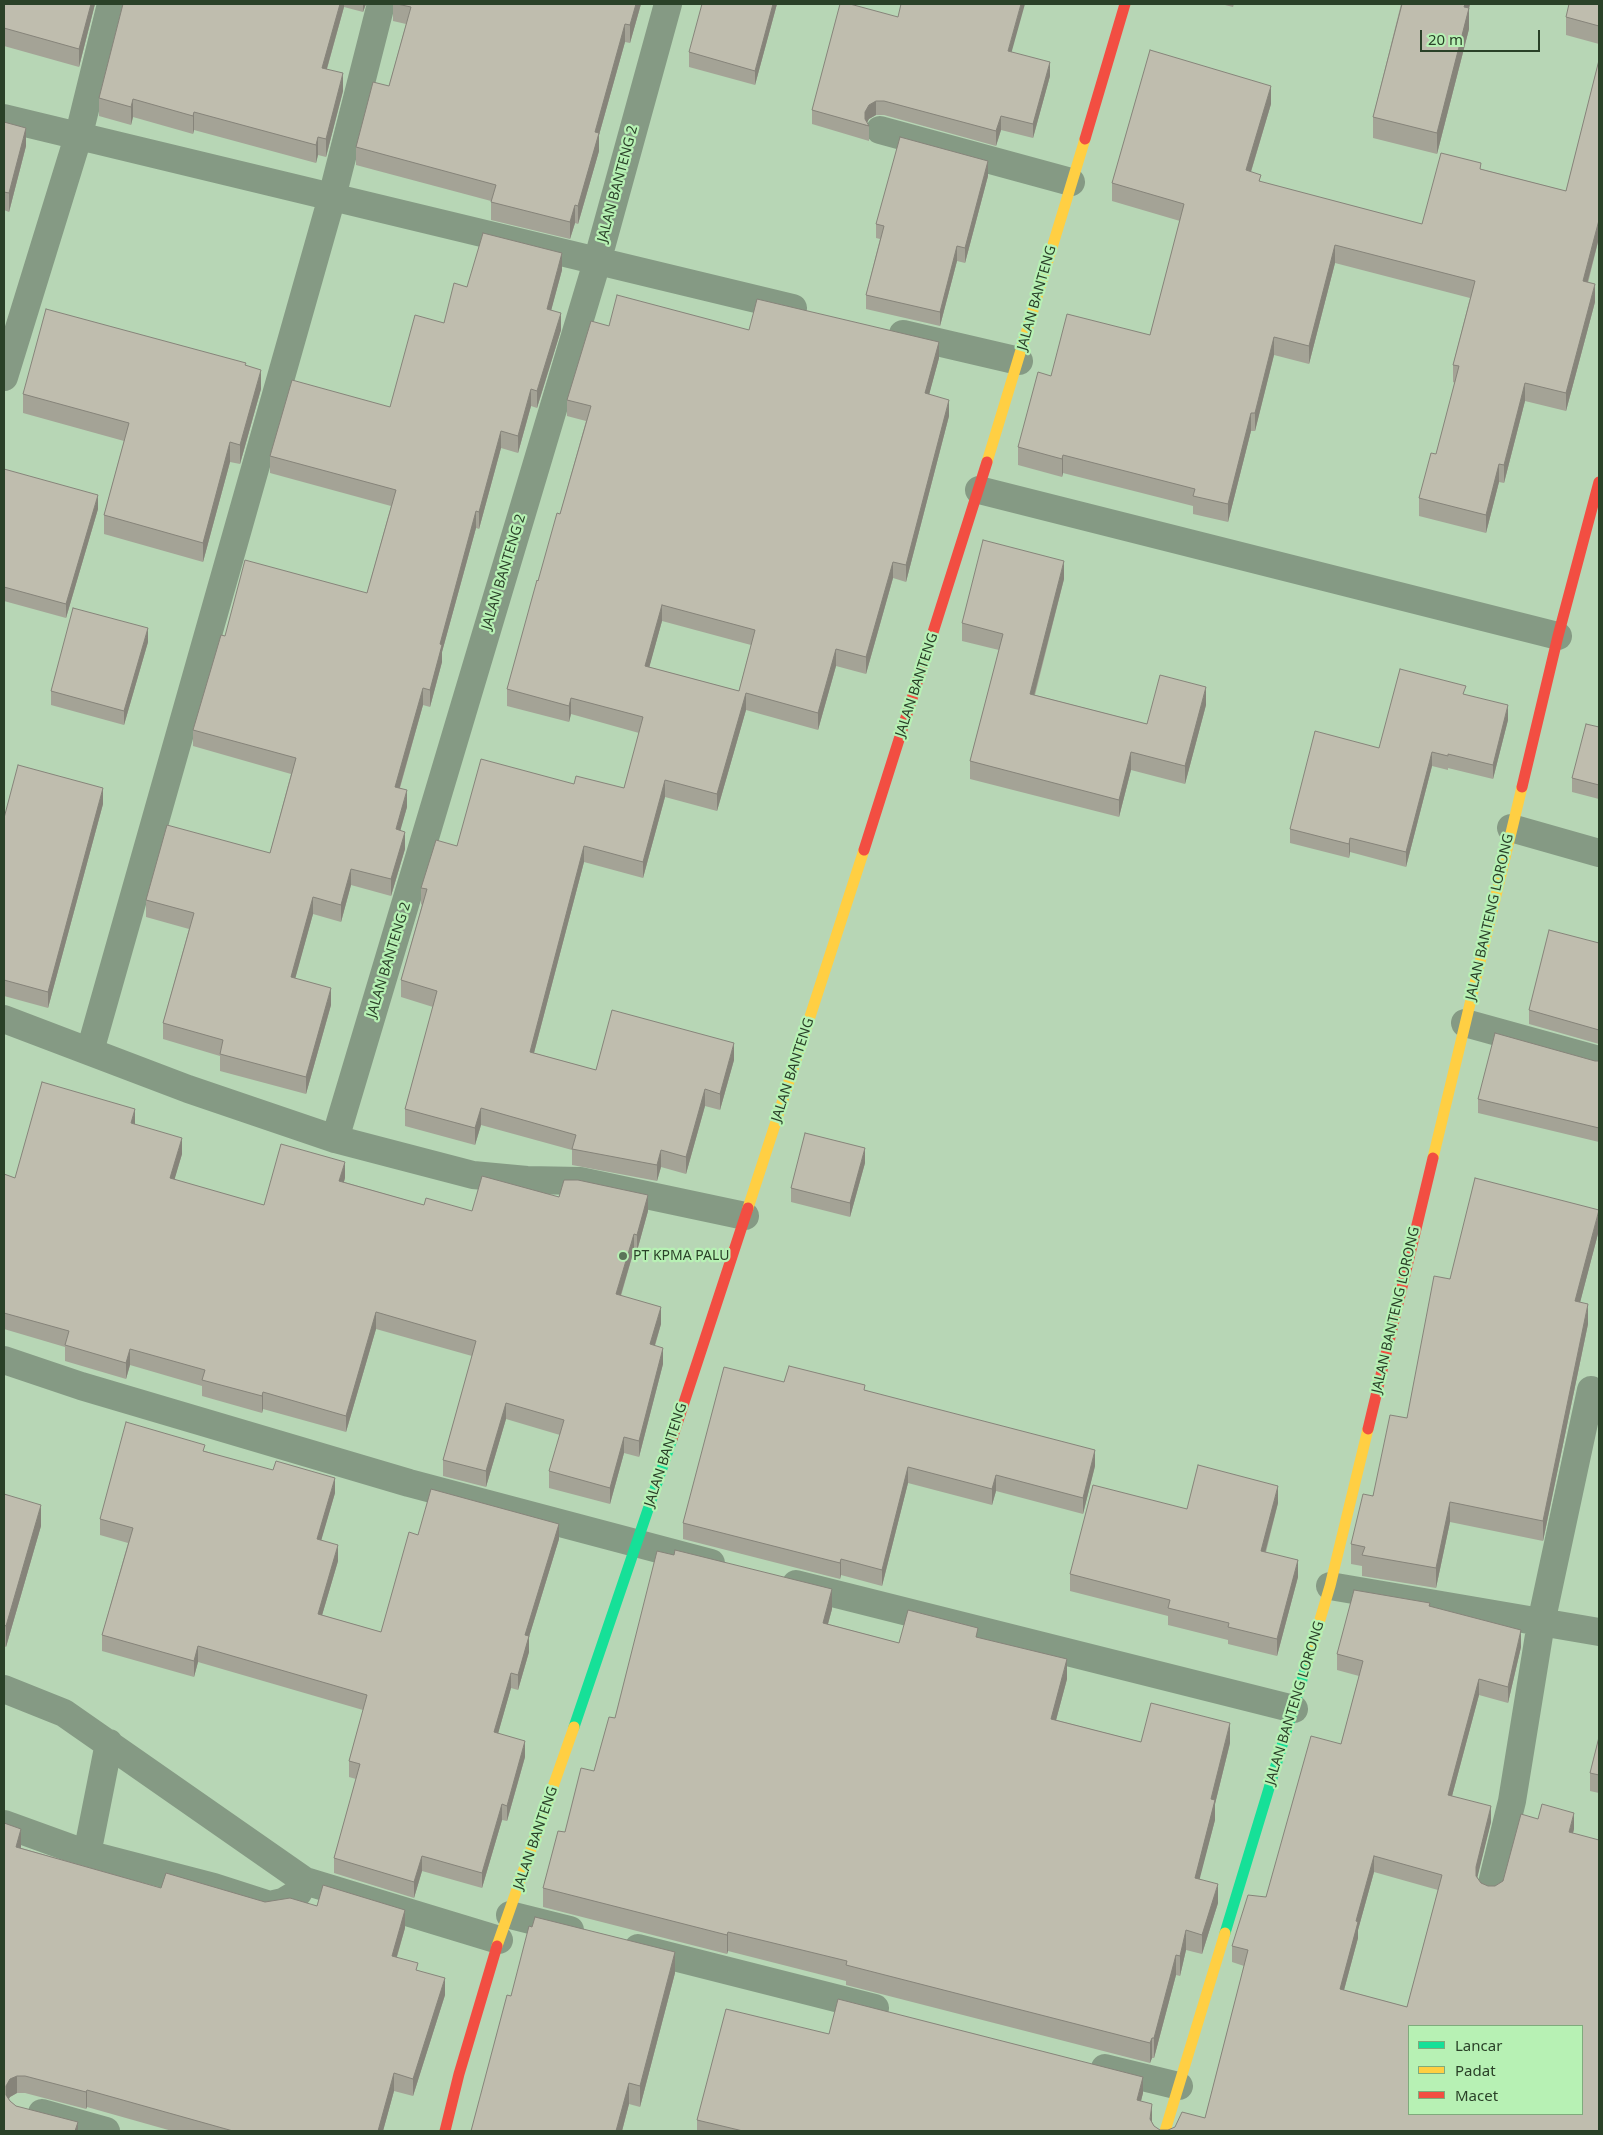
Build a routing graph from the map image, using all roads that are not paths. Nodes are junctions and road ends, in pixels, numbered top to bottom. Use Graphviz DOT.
graph roads {
  1 [pos="111,4"];
  2 [pos="381,4"];
  3 [pos="668,4"];
  4 [pos="1125,4"];
  5 [pos="4,118"];
  6 [pos="880,130"];
  7 [pos="78,134"];
  8 [pos="1072,182"];
  9 [pos="332,197"];
  10 [pos="597,262"];
  11 [pos="817,314"];
  12 [pos="875,327"];
  13 [pos="1019,361"];
  14 [pos="4,377"];
  15 [pos="1599,482"];
  16 [pos="979,490"];
  17 [pos="1558,636"];
  18 [pos="1511,828"];
  19 [pos="1599,852"];
  20 [pos="4,1019"];
  21 [pos="1465,1023"];
  22 [pos="90,1051"];
  23 [pos="1599,1060"];
  24 [pos="335,1139"];
  25 [pos="745,1216"];
  26 [pos="4,1360"];
  27 [pos="1591,1390"];
  28 [pos="637,1544"];
  29 [pos="733,1568"];
  30 [pos="772,1578"];
  31 [pos="1330,1586"];
  32 [pos="1541,1623"];
  33 [pos="1599,1632"];
  34 [pos="4,1690"];
  35 [pos="1294,1709"];
  36 [pos="109,1744"];
  37 [pos="4,1824"];
  38 [pos="87,1854"];
  39 [pos="305,1881"];
  40 [pos="1491,1887"];
  41 [pos="510,1915"];
  42 [pos="499,1940"];
  43 [pos="902,2015"];
  44 [pos="1084,2062"];
  45 [pos="1179,2086"];
  46 [pos="21,2108"];
  47 [pos="106,2131"];
  48 [pos="445,2131"];
  49 [pos="1165,2131"];
  1 -- 7 [label="street"];
  2 -- 9 [label="street"];
  3 -- 10 [label="street, JALAN BANTENG 2"];
  4 -- 8 [label="street, JALAN BANTENG"];
  5 -- 7 [label="street"];
  6 -- 8 [label="street"];
  7 -- 9 [label="street"];
  7 -- 14 [label="street"];
  8 -- 13 [label="street, JALAN BANTENG"];
  9 -- 10 [label="street"];
  9 -- 22 [label="street"];
  10 -- 11 [label="street"];
  10 -- 24 [label="street, JALAN BANTENG 2"];
  12 -- 13 [label="street"];
  13 -- 16 [label="street, JALAN BANTENG"];
  15 -- 17 [label="street, JALAN BANTENG LORONG"];
  16 -- 17 [label="street"];
  16 -- 25 [label="street, JALAN BANTENG"];
  17 -- 18 [label="street, JALAN BANTENG LORONG"];
  18 -- 19 [label="street"];
  18 -- 21 [label="street, JALAN BANTENG LORONG"];
  20 -- 22 [label="street"];
  21 -- 23 [label="street"];
  21 -- 31 [label="street, JALAN BANTENG LORONG"];
  22 -- 24 [label="street"];
  24 -- 25 [label="street"];
  25 -- 28 [label="street, JALAN BANTENG"];
  26 -- 28 [label="street"];
  27 -- 32 [label="street"];
  28 -- 29 [label="street"];
  28 -- 41 [label="street, JALAN BANTENG"];
  30 -- 35 [label="street"];
  31 -- 32 [label="street"];
  31 -- 35 [label="street, JALAN BANTENG LORONG"];
  32 -- 33 [label="street"];
  32 -- 40 [label="street"];
  34 -- 36 [label="street"];
  35 -- 45 [label="street, JALAN BANTENG LORONG"];
  36 -- 38 [label="street"];
  36 -- 39 [label="street"];
  37 -- 38 [label="street"];
  38 -- 39 [label="street"];
  39 -- 42 [label="street"];
  41 -- 42 [label="street, JALAN BANTENG"];
  41 -- 43 [label="street"];
  42 -- 48 [label="street, JALAN BANTENG"];
  44 -- 45 [label="street"];
  45 -- 49 [label="street, JALAN BANTENG LORONG"];
  46 -- 47 [label="street"];
}
